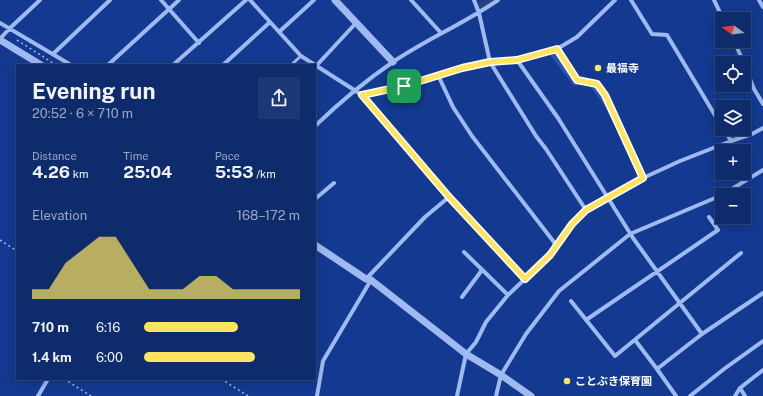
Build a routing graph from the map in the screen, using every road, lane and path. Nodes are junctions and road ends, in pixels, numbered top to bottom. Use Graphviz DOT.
graph roads {
  1 [pos="40,0"];
  2 [pos="110,0"];
  3 [pos="161,0"];
  4 [pos="179,0"];
  5 [pos="246,0"];
  6 [pos="250,0"];
  7 [pos="314,0"];
  8 [pos="335,0"];
  9 [pos="411,0"];
  10 [pos="474,0"];
  11 [pos="498,0"];
  12 [pos="615,0"];
  13 [pos="631,0"];
  14 [pos="714,0"];
  15 [pos="759,0"];
  16 [pos="763,8"];
  17 [pos="169,9"];
  18 [pos="720,12"];
  19 [pos="479,13"];
  20 [pos="270,22"];
  21 [pos="0,23"];
  22 [pos="356,23"];
  23 [pos="9,29"];
  24 [pos="279,32"];
  25 [pos="5,33"];
  26 [pos="441,33"];
  27 [pos="0,39"];
  28 [pos="199,43"];
  29 [pos="557,49"];
  30 [pos="53,54"];
  31 [pos="301,56"];
  32 [pos="517,60"];
  33 [pos="393,62"];
  34 [pos="490,62"];
  35 [pos="39,64"];
  36 [pos="54,64"];
  37 [pos="69,64"];
  38 [pos="109,64"];
  39 [pos="174,64"];
  40 [pos="224,64"];
  41 [pos="292,64"];
  42 [pos="314,64"];
  43 [pos="316,65"];
  44 [pos="438,75"];
  45 [pos="751,82"];
  46 [pos="356,90"];
  47 [pos="362,95"];
  48 [pos="763,104"];
  49 [pos="715,115"];
  50 [pos="316,125"];
  51 [pos="763,128"];
  52 [pos="728,136"];
  53 [pos="731,141"];
  54 [pos="763,170"];
  55 [pos="643,178"];
  56 [pos="334,183"];
  57 [pos="316,197"];
  58 [pos="449,197"];
  59 [pos="607,198"];
  60 [pos="586,210"];
  61 [pos="709,217"];
  62 [pos="630,234"];
  63 [pos="0,240"];
  64 [pos="316,246"];
  65 [pos="557,246"];
  66 [pos="16,250"];
  67 [pos="464,252"];
  68 [pos="741,253"];
  69 [pos="482,270"];
  70 [pos="657,272"];
  71 [pos="525,279"];
  72 [pos="368,280"];
  73 [pos="763,293"];
  74 [pos="508,295"];
  75 [pos="462,297"];
  76 [pos="571,301"];
  77 [pos="680,303"];
  78 [pos="586,320"];
  79 [pos="702,334"];
  80 [pos="635,340"];
  81 [pos="763,341"];
  82 [pos="466,354"];
  83 [pos="657,369"];
  84 [pos="763,370"];
  85 [pos="501,375"];
  86 [pos="47,380"];
  87 [pos="66,380"];
  88 [pos="223,380"];
  89 [pos="740,388"];
  90 [pos="38,396"];
  91 [pos="91,396"];
  92 [pos="248,396"];
  93 [pos="317,396"];
  94 [pos="457,396"];
  95 [pos="496,396"];
  96 [pos="531,396"];
  97 [pos="676,396"];
  98 [pos="690,396"];
  99 [pos="734,396"];
  100 [pos="745,396"];
  1 -- 23 [label="street"];
  2 -- 30 [label="street"];
  3 -- 17 [label="street"];
  4 -- 17 [label="street"];
  5 -- 28 [label="street"];
  6 -- 20 [label="street"];
  7 -- 24 [label="street"];
  8 -- 22 [label="street"];
  9 -- 26 [label="street"];
  10 -- 19 [label="street"];
  11 -- 19 [label="street"];
  12 -- 29 [label="street"];
  13 -- 49 [label="street"];
  14 -- 18 [label="street"];
  15 -- 16 [label="street"];
  17 -- 28 [label="street"];
  17 -- 38 [label="street"];
  19 -- 26 [label="street"];
  19 -- 34 [label="street"];
  20 -- 24 [label="street"];
  20 -- 40 [label="street"];
  21 -- 23 [label="street"];
  22 -- 33 [label="street"];
  22 -- 43 [label="street"];
  23 -- 25 [label="street"];
  23 -- 30 [label="street"];
  24 -- 31 [label="street"];
  25 -- 27 [label="street"];
  25 -- 36 [label="path"];
  26 -- 33 [label="street"];
  27 -- 35 [label="street"];
  28 -- 39 [label="street"];
  29 -- 32 [label="street"];
  29 -- 55 [label="street"];
  30 -- 37 [label="street"];
  31 -- 41 [label="lane"];
  31 -- 42 [label="street"];
  32 -- 34 [label="street"];
  32 -- 59 [label="street"];
  33 -- 46 [label="street"];
  34 -- 44 [label="street"];
  34 -- 60 [label="street"];
  43 -- 46 [label="street"];
  44 -- 47 [label="street"];
  44 -- 65 [label="street"];
  45 -- 48 [label="street"];
  46 -- 47 [label="street"];
  46 -- 50 [label="street"];
  47 -- 58 [label="street"];
  51 -- 53 [label="street"];
  52 -- 53 [label="street"];
  53 -- 55 [label="street"];
  54 -- 62 [label="street"];
  55 -- 59 [label="street"];
  56 -- 57 [label="street"];
  58 -- 71 [label="street"];
  58 -- 72 [label="street"];
  59 -- 60 [label="street"];
  59 -- 62 [label="street"];
  60 -- 65 [label="street"];
  61 -- 70 [label="street"];
  62 -- 70 [label="street"];
  62 -- 85 [label="street"];
  63 -- 66 [label="path"];
  64 -- 72 [label="street"];
  65 -- 71 [label="street"];
  67 -- 69 [label="street"];
  68 -- 77 [label="street"];
  69 -- 74 [label="street"];
  69 -- 75 [label="street"];
  70 -- 77 [label="street"];
  70 -- 78 [label="street"];
  71 -- 74 [label="street"];
  72 -- 82 [label="street"];
  72 -- 93 [label="street"];
  73 -- 79 [label="street"];
  74 -- 82 [label="street"];
  76 -- 78 [label="street"];
  77 -- 79 [label="street"];
  77 -- 80 [label="street"];
  78 -- 80 [label="street"];
  79 -- 83 [label="street"];
  80 -- 83 [label="street"];
  81 -- 98 [label="street"];
  82 -- 85 [label="street"];
  82 -- 94 [label="street"];
  83 -- 97 [label="street"];
  84 -- 89 [label="street"];
  85 -- 95 [label="street"];
  85 -- 96 [label="street"];
  86 -- 90 [label="street"];
  87 -- 91 [label="path"];
  88 -- 92 [label="path"];
  89 -- 99 [label="street"];
  89 -- 100 [label="street"];
}
